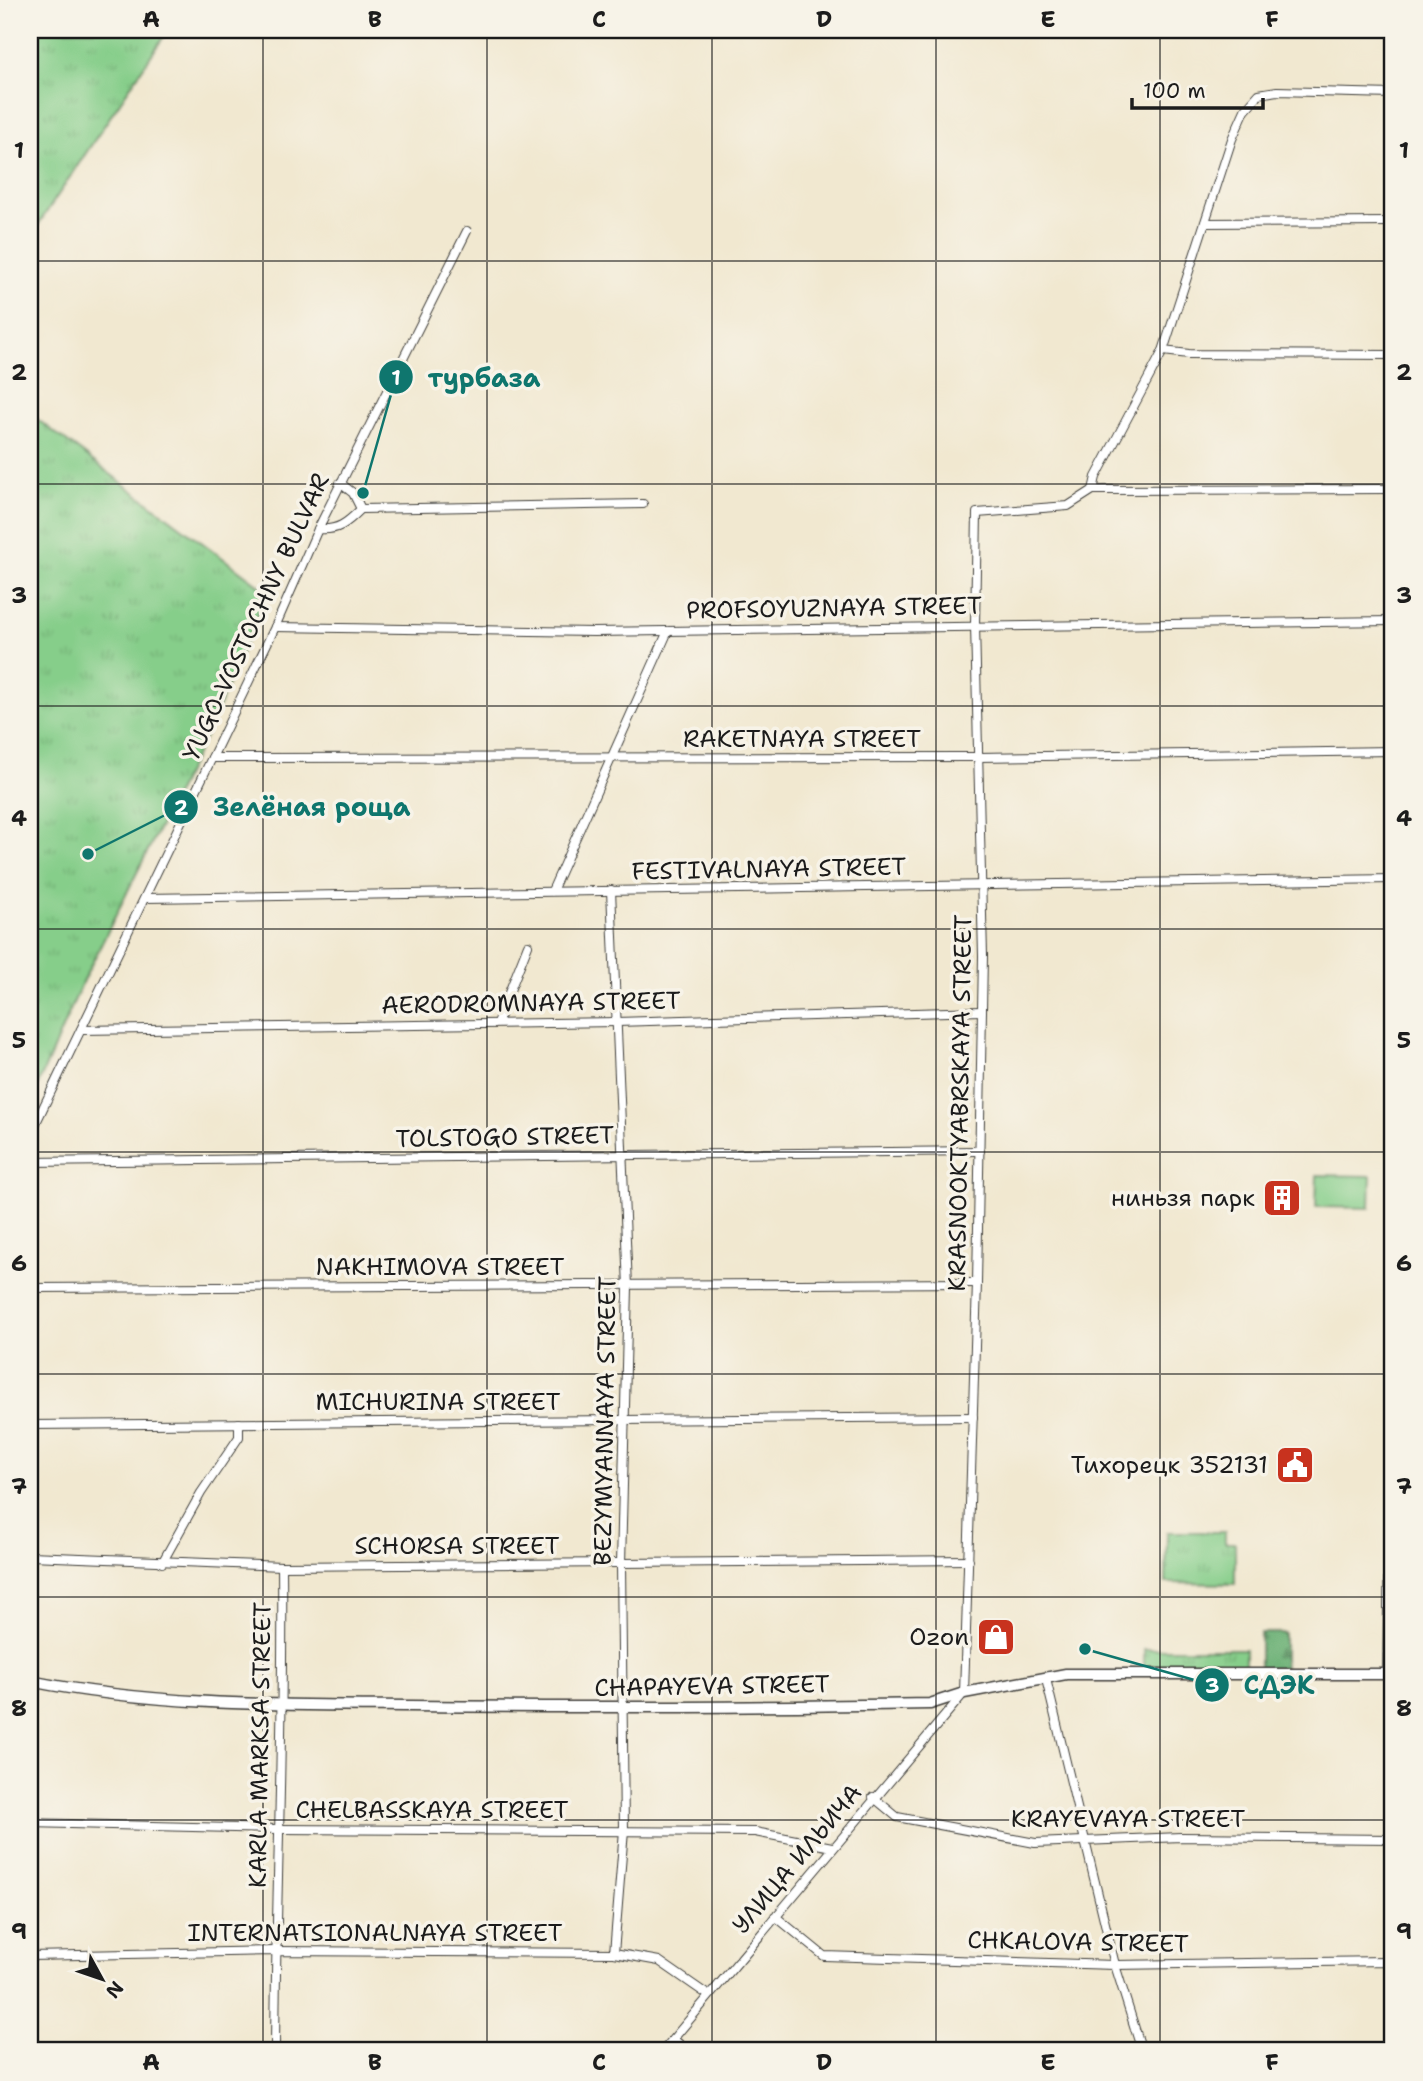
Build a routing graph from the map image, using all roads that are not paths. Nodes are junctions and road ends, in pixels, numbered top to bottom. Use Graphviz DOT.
graph roads {
  1 [pos="1393,94"];
  2 [pos="1393,222"];
  3 [pos="1205,223"];
  4 [pos="467,231"];
  5 [pos="1163,351"];
  6 [pos="1393,355"];
  7 [pos="341,482"];
  8 [pos="1393,489"];
  9 [pos="1093,490"];
  10 [pos="643,504"];
  11 [pos="361,509"];
  12 [pos="318,529"];
  13 [pos="1393,621"];
  14 [pos="975,625"];
  15 [pos="275,627"];
  16 [pos="668,631"];
  17 [pos="1393,751"];
  18 [pos="979,757"];
  19 [pos="212,758"];
  20 [pos="610,759"];
  21 [pos="1393,879"];
  22 [pos="981,886"];
  23 [pos="611,890"];
  24 [pos="552,891"];
  25 [pos="145,898"];
  26 [pos="528,945"];
  27 [pos="982,1012"];
  28 [pos="617,1022"];
  29 [pos="497,1023"];
  30 [pos="81,1030"];
  31 [pos="30,1135"];
  32 [pos="980,1151"];
  33 [pos="622,1154"];
  34 [pos="30,1162"];
  35 [pos="977,1283"];
  36 [pos="628,1287"];
  37 [pos="30,1288"];
  38 [pos="973,1417"];
  39 [pos="624,1422"];
  40 [pos="239,1423"];
  41 [pos="30,1425"];
  42 [pos="1393,1537"];
  43 [pos="30,1556"];
  44 [pos="969,1560"];
  45 [pos="162,1563"];
  46 [pos="621,1564"];
  47 [pos="282,1566"];
  48 [pos="1390,1674"];
  49 [pos="1046,1679"];
  50 [pos="30,1681"];
  51 [pos="964,1693"];
  52 [pos="284,1705"];
  53 [pos="622,1709"];
  54 [pos="873,1797"];
  55 [pos="30,1823"];
  56 [pos="278,1829"];
  57 [pos="624,1830"];
  58 [pos="1393,1839"];
  59 [pos="1084,1843"];
  60 [pos="832,1847"];
  61 [pos="775,1916"];
  62 [pos="275,1951"];
  63 [pos="614,1953"];
  64 [pos="30,1956"];
  65 [pos="1115,1965"];
  66 [pos="1393,1967"];
  67 [pos="708,1995"];
  68 [pos="673,2039"];
  69 [pos="275,2051"];
  70 [pos="663,2051"];
  71 [pos="688,2051"];
  72 [pos="1142,2051"];
  1 -- 3 [label="street"];
  2 -- 3 [label="street"];
  3 -- 5 [label="street"];
  4 -- 7 [label="street, YUGO-VOSTOCHNY BULVAR"];
  5 -- 6 [label="street"];
  5 -- 9 [label="street"];
  7 -- 11 [label="street"];
  7 -- 12 [label="street, YUGO-VOSTOCHNY BULVAR"];
  8 -- 9 [label="street"];
  9 -- 14 [label="street, KRASNOOKTYABRSKAYA STREET"];
  10 -- 11 [label="street"];
  11 -- 12 [label="street"];
  12 -- 15 [label="street, YUGO-VOSTOCHNY BULVAR"];
  13 -- 14 [label="street, PROFSOYUZNAYA STREET"];
  14 -- 16 [label="street, PROFSOYUZNAYA STREET"];
  14 -- 18 [label="street, KRASNOOKTYABRSKAYA STREET"];
  15 -- 16 [label="street, PROFSOYUZNAYA STREET"];
  15 -- 19 [label="street, YUGO-VOSTOCHNY BULVAR"];
  16 -- 20 [label="street"];
  17 -- 18 [label="street, RAKETNAYA STREET"];
  18 -- 20 [label="street, RAKETNAYA STREET"];
  18 -- 22 [label="street, KRASNOOKTYABRSKAYA STREET"];
  19 -- 20 [label="street, RAKETNAYA STREET"];
  19 -- 25 [label="street, YUGO-VOSTOCHNY BULVAR"];
  20 -- 24 [label="street"];
  21 -- 22 [label="street, FESTIVALNAYA STREET"];
  22 -- 23 [label="street, FESTIVALNAYA STREET"];
  22 -- 27 [label="street, KRASNOOKTYABRSKAYA STREET"];
  23 -- 24 [label="street, FESTIVALNAYA STREET"];
  23 -- 28 [label="street, BEZYMYANNAYA STREET"];
  24 -- 25 [label="street, FESTIVALNAYA STREET"];
  25 -- 30 [label="street, YUGO-VOSTOCHNY BULVAR"];
  26 -- 29 [label="street"];
  27 -- 28 [label="street, AERODROMNAYA STREET"];
  27 -- 32 [label="street, KRASNOOKTYABRSKAYA STREET"];
  28 -- 29 [label="street, AERODROMNAYA STREET"];
  28 -- 33 [label="street, BEZYMYANNAYA STREET"];
  29 -- 30 [label="street, AERODROMNAYA STREET"];
  30 -- 31 [label="street, YUGO-VOSTOCHNY BULVAR"];
  32 -- 33 [label="street, TOLSTOGO STREET"];
  32 -- 35 [label="street, KRASNOOKTYABRSKAYA STREET"];
  33 -- 34 [label="street, TOLSTOGO STREET"];
  33 -- 36 [label="street, BEZYMYANNAYA STREET"];
  35 -- 36 [label="street, NAKHIMOVA STREET"];
  35 -- 38 [label="street, KRASNOOKTYABRSKAYA STREET"];
  36 -- 37 [label="street, NAKHIMOVA STREET"];
  36 -- 39 [label="street, BEZYMYANNAYA STREET"];
  38 -- 39 [label="street, MICHURINA STREET"];
  38 -- 44 [label="street, KRASNOOKTYABRSKAYA STREET"];
  39 -- 40 [label="street, MICHURINA STREET"];
  39 -- 46 [label="street, BEZYMYANNAYA STREET"];
  40 -- 41 [label="street, MICHURINA STREET"];
  40 -- 45 [label="street"];
  42 -- 48 [label="street"];
  43 -- 45 [label="street, SCHORSA STREET"];
  44 -- 46 [label="street, SCHORSA STREET"];
  44 -- 51 [label="street, KRASNOOKTYABRSKAYA STREET"];
  45 -- 47 [label="street, SCHORSA STREET"];
  46 -- 47 [label="street, SCHORSA STREET"];
  46 -- 53 [label="street, BEZYMYANNAYA STREET"];
  47 -- 52 [label="street, KARLA MARKSA STREET"];
  48 -- 49 [label="main road, CHAPAYEVA STREET"];
  49 -- 51 [label="main road, CHAPAYEVA STREET"];
  49 -- 59 [label="street"];
  50 -- 52 [label="main road, CHAPAYEVA STREET"];
  51 -- 53 [label="main road, CHAPAYEVA STREET"];
  51 -- 54 [label="street, УЛИЦА ИЛЬИЧА"];
  52 -- 53 [label="main road, CHAPAYEVA STREET"];
  52 -- 56 [label="street, KARLA MARKSA STREET"];
  53 -- 57 [label="street, BEZYMYANNAYA STREET"];
  54 -- 59 [label="street, KRAYEVAYA STREET"];
  54 -- 60 [label="street, УЛИЦА ИЛЬИЧА"];
  55 -- 56 [label="street, CHELBASSKAYA STREET"];
  56 -- 57 [label="street, CHELBASSKAYA STREET"];
  56 -- 62 [label="street, KARLA MARKSA STREET"];
  57 -- 60 [label="street, CHELBASSKAYA STREET"];
  57 -- 63 [label="street, BEZYMYANNAYA STREET"];
  58 -- 59 [label="street, KRAYEVAYA STREET"];
  59 -- 65 [label="street"];
  60 -- 61 [label="street, УЛИЦА ИЛЬИЧА"];
  61 -- 65 [label="street, CHKALOVA STREET"];
  61 -- 67 [label="street, УЛИЦА ИЛЬИЧА"];
  62 -- 63 [label="street, INTERNATSIONALNAYA STREET"];
  62 -- 64 [label="street, INTERNATSIONALNAYA STREET"];
  62 -- 69 [label="street, KARLA MARKSA STREET"];
  63 -- 67 [label="street, INTERNATSIONALNAYA STREET"];
  65 -- 66 [label="street, CHKALOVA STREET"];
  65 -- 72 [label="street"];
  67 -- 68 [label="street, УЛИЦА ИЛЬИЧА"];
  68 -- 70 [label="street, УЛИЦА ИЛЬИЧА"];
  68 -- 71 [label="street"];
}
